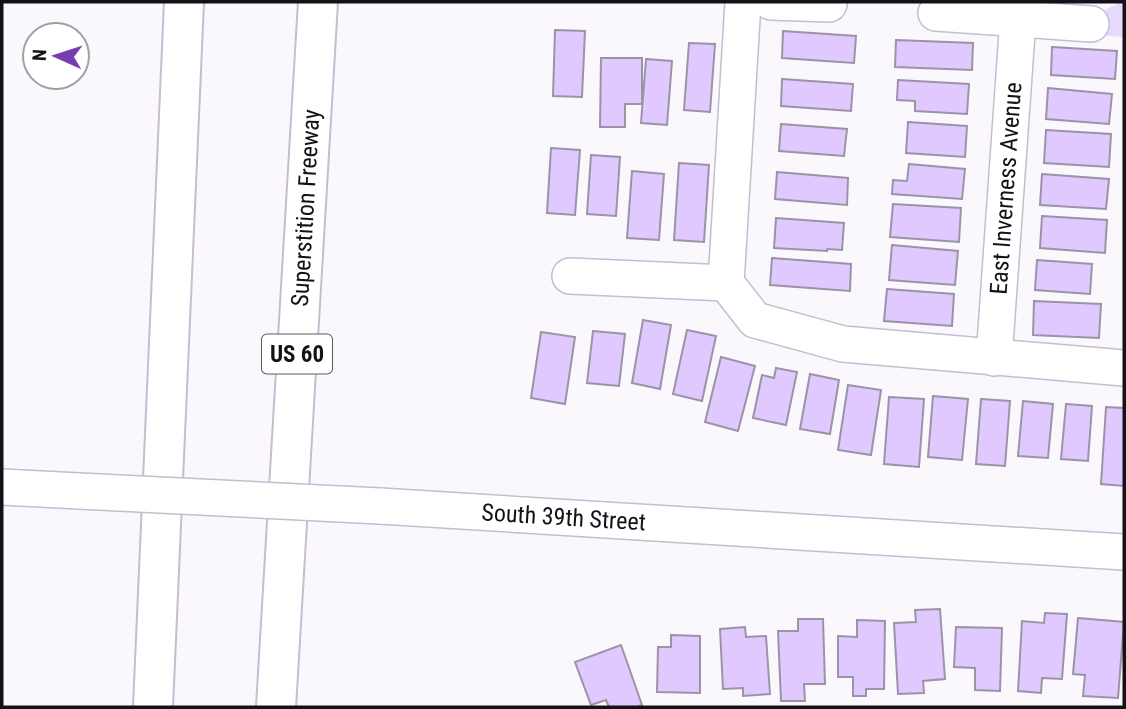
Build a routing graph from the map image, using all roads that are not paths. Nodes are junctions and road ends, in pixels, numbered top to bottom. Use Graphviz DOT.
graph roads {
  1 [pos="184,2"];
  2 [pos="318,2"];
  3 [pos="743,2"];
  4 [pos="771,2"];
  5 [pos="829,4"];
  6 [pos="936,13"];
  7 [pos="1017,19"];
  8 [pos="1091,24"];
  9 [pos="570,276"];
  10 [pos="726,283"];
  11 [pos="994,358"];
  12 [pos="1124,368"];
  13 [pos="165,439"];
  14 [pos="2,487"];
  15 [pos="1124,552"];
  16 [pos="131,707"];
  17 [pos="153,707"];
  18 [pos="276,707"];
  1 -- 13 [label="highway"];
  2 -- 18 [label="highway, Superstition Freeway / US 60"];
  3 -- 10 [label="street"];
  4 -- 5 [label="street"];
  6 -- 7 [label="street"];
  7 -- 8 [label="street"];
  7 -- 11 [label="street, East Inverness Avenue"];
  9 -- 10 [label="street"];
  10 -- 11 [label="street"];
  11 -- 12 [label="street"];
  13 -- 16 [label="highway"];
  13 -- 17 [label="highway"];
  14 -- 15 [label="street, South 39th Street, bridge"];
}
